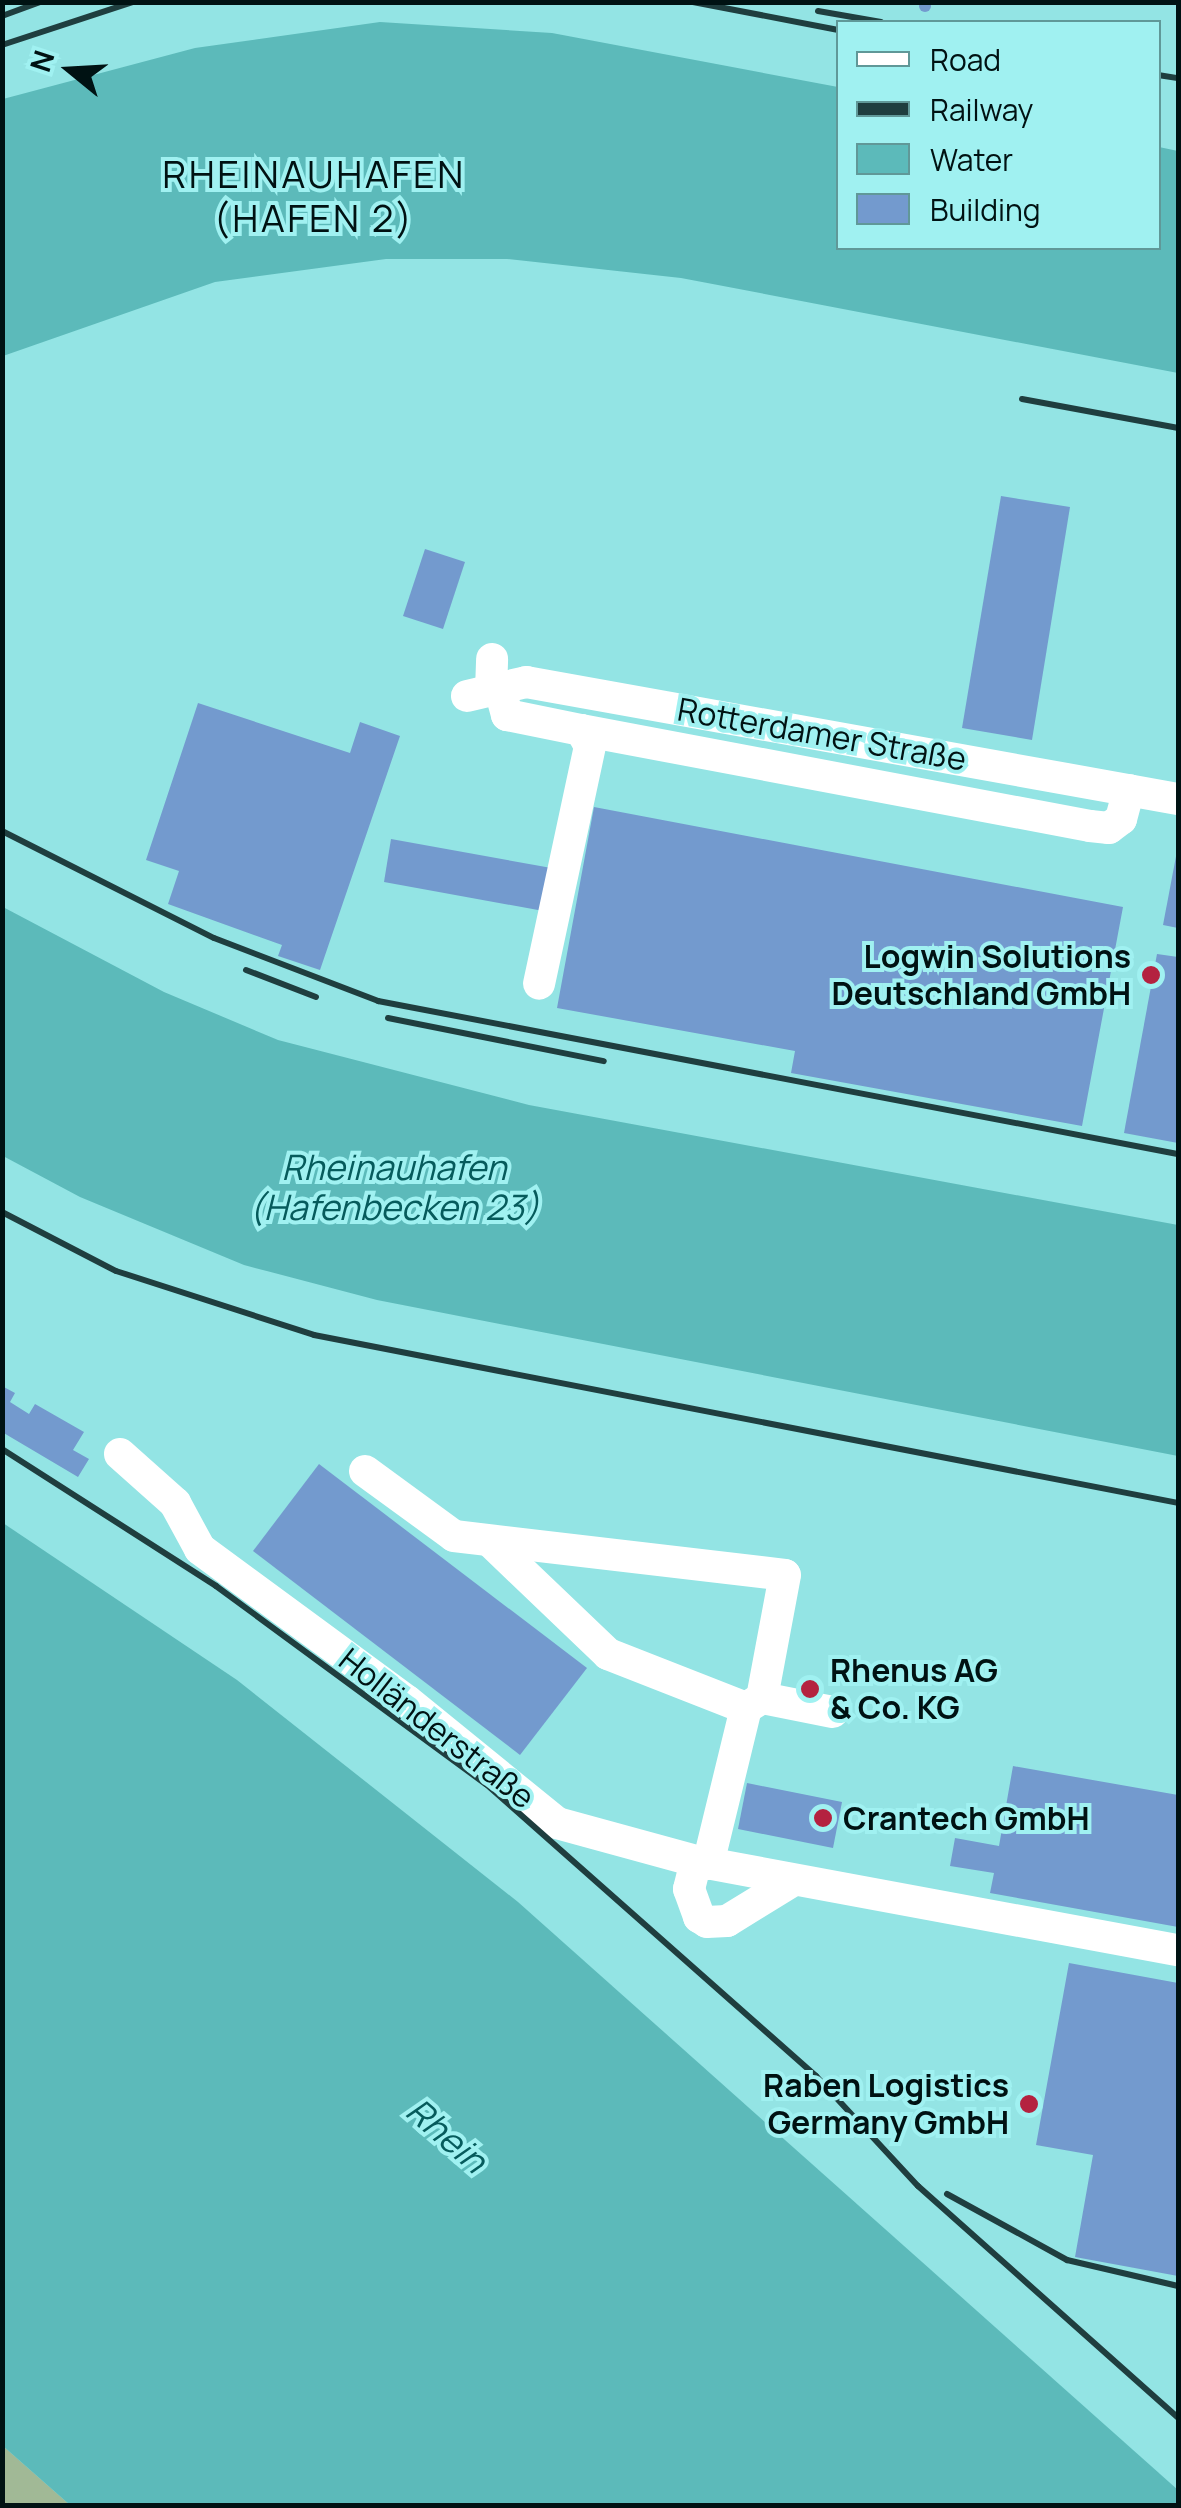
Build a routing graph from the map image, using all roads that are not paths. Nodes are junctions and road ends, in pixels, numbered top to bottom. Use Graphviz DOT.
graph roads {
  1 [pos="581,730"];
  2 [pos="1130,790"];
  3 [pos="1178,799"];
  4 [pos="539,984"];
  5 [pos="120,1454"];
  6 [pos="366,1470"];
  7 [pos="494,1544"];
  8 [pos="754,1703"];
  9 [pos="833,1712"];
  10 [pos="702,1863"];
  11 [pos="794,1880"];
  12 [pos="1178,1950"];
  1 -- 2 [label="street"];
  1 -- 2 [label="street, Rotterdamer Straße"];
  1 -- 4 [label="street"];
  2 -- 3 [label="street, Rotterdamer Straße"];
  5 -- 10 [label="street, Holländerstraße"];
  6 -- 7 [label="street"];
  7 -- 8 [label="street"];
  7 -- 8 [label="street"];
  8 -- 9 [label="street"];
  8 -- 10 [label="street"];
  10 -- 11 [label="street, Holländerstraße"];
  10 -- 11 [label="street"];
  11 -- 12 [label="street, Holländerstraße"];
}
